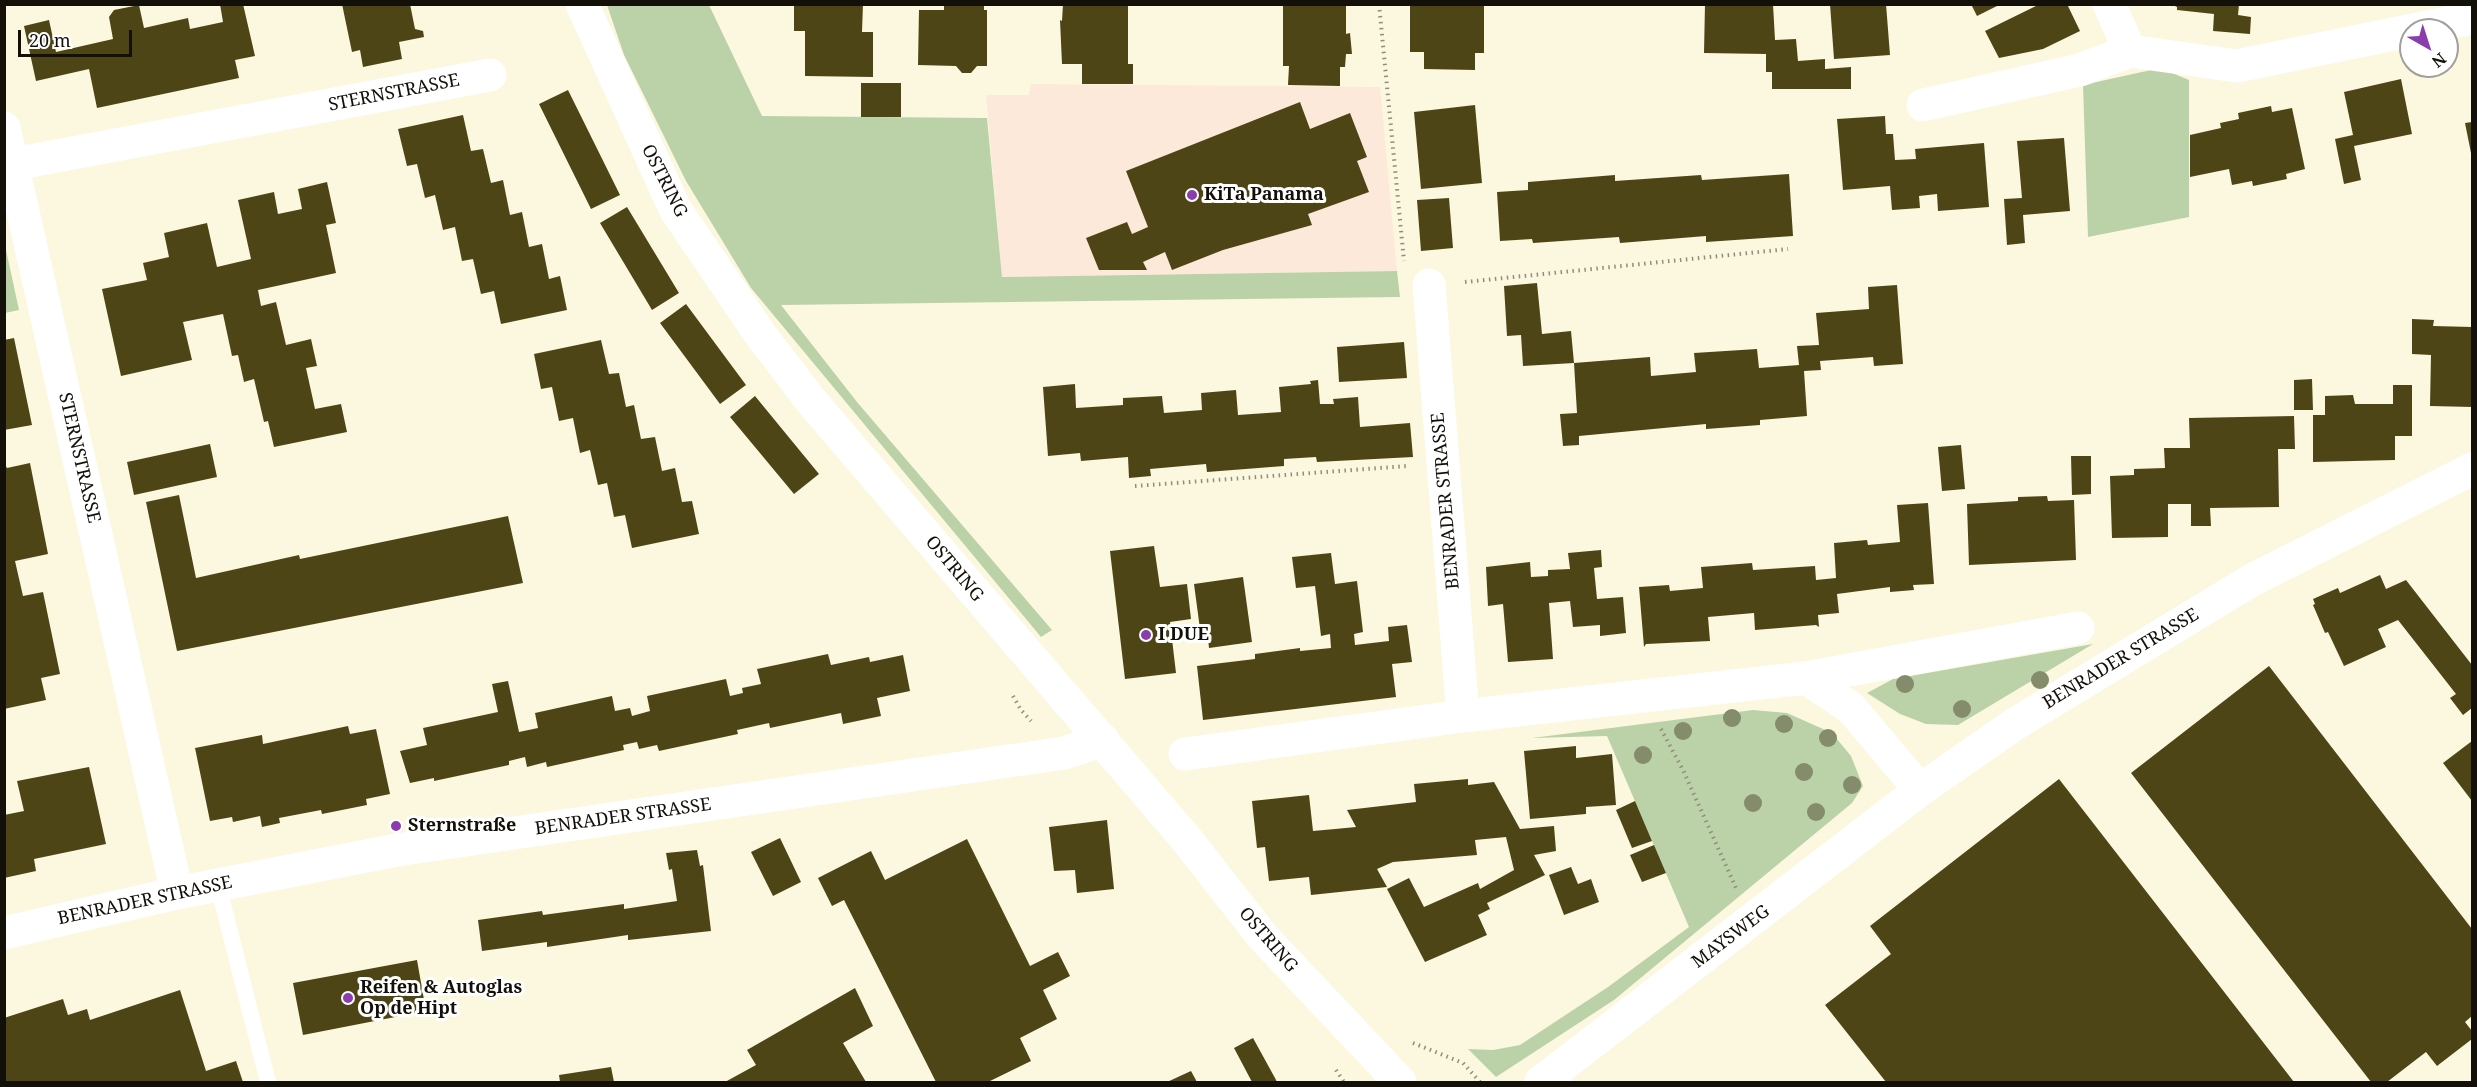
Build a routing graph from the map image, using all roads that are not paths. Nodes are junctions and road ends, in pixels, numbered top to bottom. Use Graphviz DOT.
graph roads {
  1 [pos="582,4"];
  2 [pos="2109,4"];
  3 [pos="2472,18"];
  4 [pos="2130,51"];
  5 [pos="490,75"];
  6 [pos="1923,105"];
  7 [pos="4,129"];
  8 [pos="14,164"];
  9 [pos="1430,285"];
  10 [pos="2469,478"];
  11 [pos="2078,628"];
  12 [pos="1806,678"];
  13 [pos="1463,716"];
  14 [pos="1102,740"];
  15 [pos="1185,754"];
  16 [pos="1920,790"];
  17 [pos="218,885"];
  18 [pos="177,893"];
  19 [pos="4,933"];
  20 [pos="268,1083"];
  21 [pos="1400,1083"];
  22 [pos="1541,1083"];
  1 -- 14 [label="street, OSTRING"];
  2 -- 4 [label="street"];
  3 -- 4 [label="street"];
  4 -- 6 [label="street"];
  5 -- 8 [label="street, STERNSTRASSE"];
  7 -- 8 [label="street, STERNSTRASSE"];
  8 -- 18 [label="street, STERNSTRASSE"];
  9 -- 13 [label="street, BENRADER STRASSE"];
  10 -- 16 [label="street, BENRADER STRASSE"];
  11 -- 12 [label="street"];
  12 -- 13 [label="street"];
  12 -- 16 [label="street"];
  13 -- 15 [label="street"];
  14 -- 17 [label="street, BENRADER STRASSE"];
  14 -- 21 [label="street, OSTRING"];
  16 -- 22 [label="street, MAYSWEG"];
  17 -- 18 [label="street, BENRADER STRASSE"];
  17 -- 20 [label="lane"];
  18 -- 19 [label="street, BENRADER STRASSE"];
}
